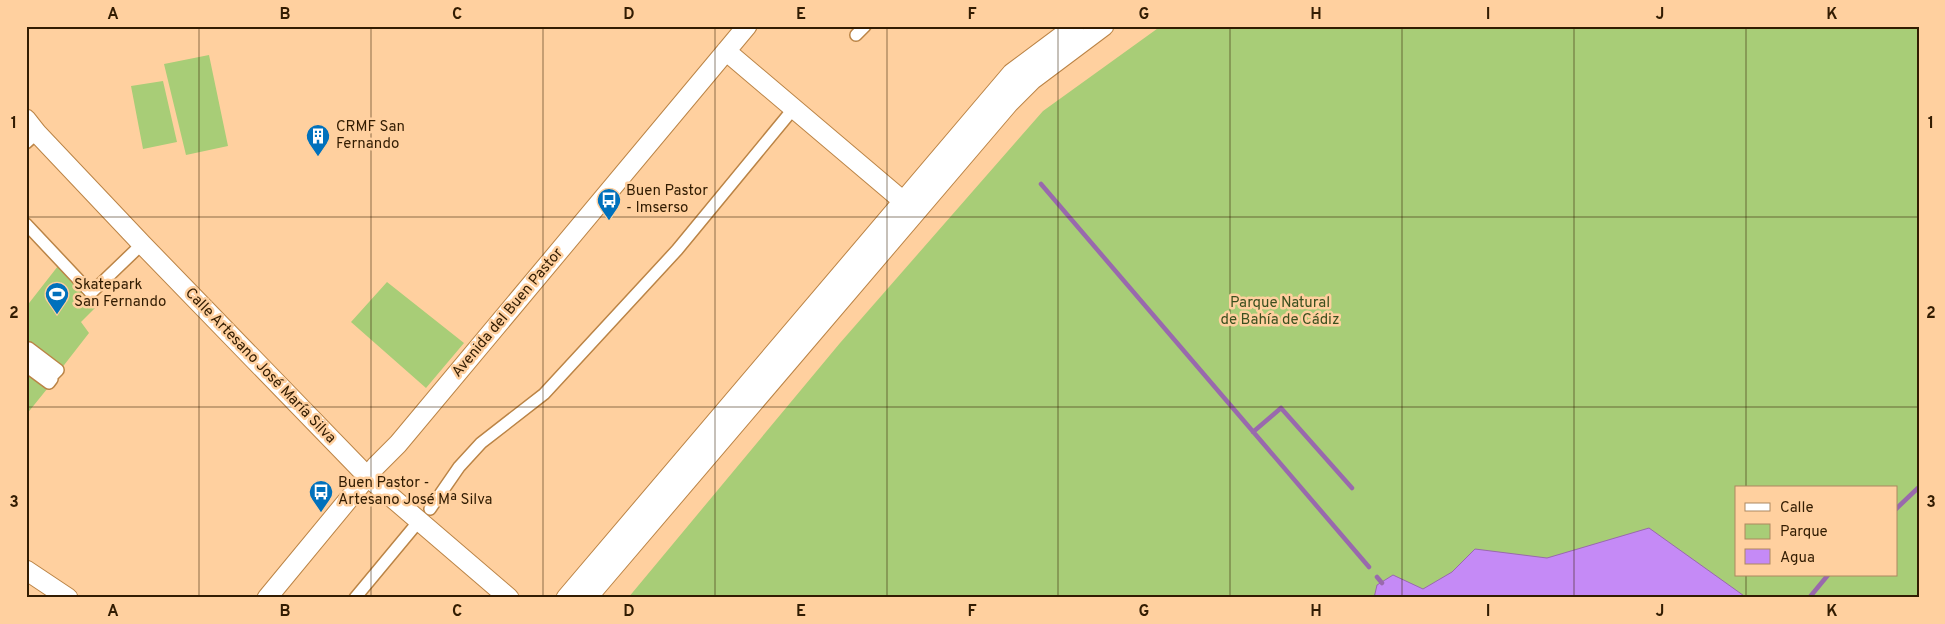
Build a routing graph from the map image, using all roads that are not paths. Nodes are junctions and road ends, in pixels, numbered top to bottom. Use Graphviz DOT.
graph roads {
  1 [pos="1074,26"];
  2 [pos="1104,26"];
  3 [pos="739,29"];
  4 [pos="726,51"];
  5 [pos="794,108"];
  6 [pos="30,132"];
  7 [pos="904,201"];
  8 [pos="26,224"];
  9 [pos="142,244"];
  10 [pos="26,359"];
  11 [pos="26,366"];
  12 [pos="368,477"];
  13 [pos="424,515"];
  14 [pos="26,570"];
  15 [pos="68,598"];
  16 [pos="267,598"];
  17 [pos="355,598"];
  18 [pos="509,598"];
  19 [pos="566,598"];
  20 [pos="587,598"];
  1 -- 7 [label="street"];
  2 -- 20 [label="street"];
  3 -- 4 [label="street, Avenida del Buen Pastor"];
  4 -- 5 [label="street"];
  4 -- 12 [label="street, Avenida del Buen Pastor"];
  5 -- 7 [label="street"];
  5 -- 13 [label="street"];
  6 -- 9 [label="street, Calle Artesano José María Silva"];
  7 -- 19 [label="street"];
  8 -- 9 [label="street"];
  9 -- 12 [label="street, Calle Artesano José María Silva"];
  10 -- 11 [label="street"];
  12 -- 13 [label="street, Calle Artesano José María Silva"];
  12 -- 16 [label="street, Avenida del Buen Pastor"];
  13 -- 17 [label="street"];
  13 -- 18 [label="street, Calle Artesano José María Silva"];
  14 -- 15 [label="street"];
}
